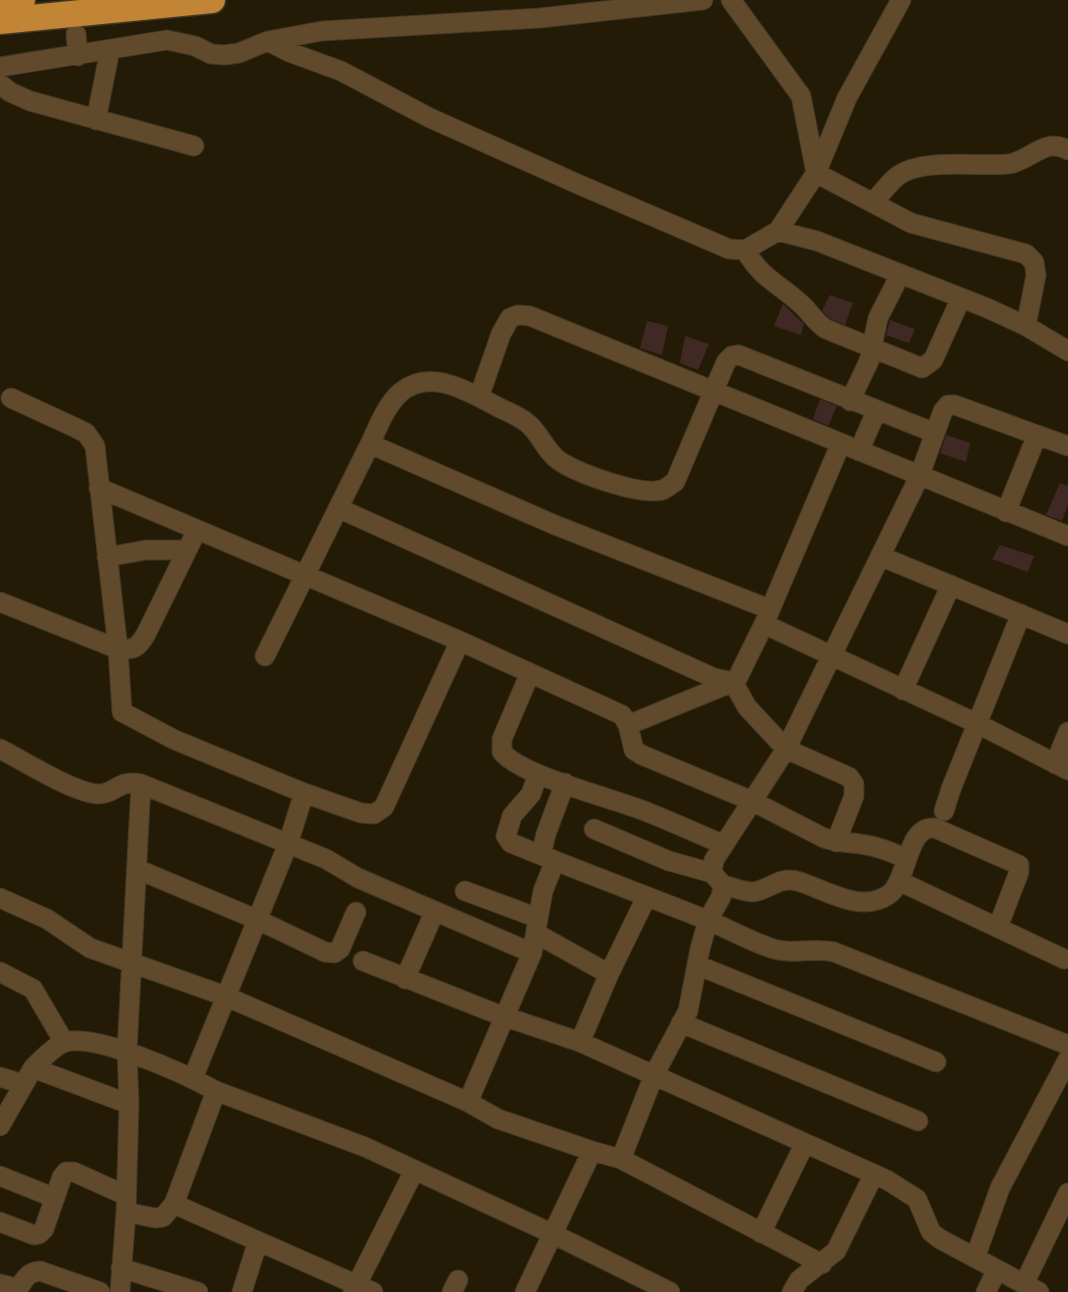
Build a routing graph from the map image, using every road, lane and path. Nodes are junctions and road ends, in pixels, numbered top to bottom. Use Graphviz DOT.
graph roads {
  1 [pos="22,0"];
  2 [pos="212,0"];
  3 [pos="703,0"];
  4 [pos="731,0"];
  5 [pos="901,0"];
  6 [pos="0,2"];
  7 [pos="0,21"];
  8 [pos="76,34"];
  9 [pos="268,41"];
  10 [pos="110,50"];
  11 [pos="78,56"];
  12 [pos="0,67"];
  13 [pos="0,84"];
  14 [pos="96,120"];
  15 [pos="194,146"];
  16 [pos="1068,150"];
  17 [pos="816,173"];
  18 [pos="874,203"];
  19 [pos="778,231"];
  20 [pos="746,250"];
  21 [pos="900,274"];
  22 [pos="961,298"];
  23 [pos="1026,326"];
  24 [pos="872,348"];
  25 [pos="1068,351"];
  26 [pos="714,393"];
  27 [pos="479,397"];
  28 [pos="11,398"];
  29 [pos="850,401"];
  30 [pos="876,412"];
  31 [pos="935,434"];
  32 [pos="1037,435"];
  33 [pos="841,443"];
  34 [pos="370,444"];
  35 [pos="1068,446"];
  36 [pos="859,451"];
  37 [pos="919,477"];
  38 [pos="99,488"];
  39 [pos="338,508"];
  40 [pos="1006,512"];
  41 [pos="197,530"];
  42 [pos="1068,536"];
  43 [pos="187,550"];
  44 [pos="880,556"];
  45 [pos="107,557"];
  46 [pos="304,575"];
  47 [pos="951,585"];
  48 [pos="0,602"];
  49 [pos="1022,614"];
  50 [pos="767,616"];
  51 [pos="1068,634"];
  52 [pos="460,641"];
  53 [pos="118,649"];
  54 [pos="265,656"];
  55 [pos="831,656"];
  56 [pos="530,673"];
  57 [pos="732,682"];
  58 [pos="902,690"];
  59 [pos="978,724"];
  60 [pos="628,725"];
  61 [pos="1068,732"];
  62 [pos="0,749"];
  63 [pos="786,749"];
  64 [pos="1061,767"];
  65 [pos="538,774"];
  66 [pos="565,783"];
  67 [pos="141,784"];
  68 [pos="304,793"];
  69 [pos="752,801"];
  70 [pos="944,811"];
  71 [pos="594,829"];
  72 [pos="836,842"];
  73 [pos="288,844"];
  74 [pos="724,845"];
  75 [pos="548,858"];
  76 [pos="907,859"];
  77 [pos="137,869"];
  78 [pos="718,879"];
  79 [pos="899,881"];
  80 [pos="465,891"];
  81 [pos="0,898"];
  82 [pos="646,898"];
  83 [pos="356,912"];
  84 [pos="434,913"];
  85 [pos="258,920"];
  86 [pos="708,920"];
  87 [pos="538,926"];
  88 [pos="998,927"];
  89 [pos="532,953"];
  90 [pos="1064,959"];
  91 [pos="363,961"];
  92 [pos="132,962"];
  93 [pos="697,965"];
  94 [pos="0,972"];
  95 [pos="609,974"];
  96 [pos="405,978"];
  97 [pos="225,996"];
  98 [pos="504,1016"];
  99 [pos="681,1022"];
  100 [pos="64,1042"];
  101 [pos="580,1042"];
  102 [pos="1068,1045"];
  103 [pos="127,1051"];
  104 [pos="1068,1059"];
  105 [pos="936,1062"];
  106 [pos="33,1068"];
  107 [pos="654,1076"];
  108 [pos="0,1077"];
  109 [pos="193,1078"];
  110 [pos="23,1084"];
  111 [pos="216,1091"];
  112 [pos="468,1102"];
  113 [pos="129,1104"];
  114 [pos="918,1121"];
  115 [pos="0,1126"];
  116 [pos="805,1143"];
  117 [pos="592,1151"];
  118 [pos="621,1159"];
  119 [pos="414,1171"];
  120 [pos="874,1174"];
  121 [pos="0,1176"];
  122 [pos="1068,1192"];
  123 [pos="55,1198"];
  124 [pos="125,1204"];
  125 [pos="174,1204"];
  126 [pos="0,1222"];
  127 [pos="761,1232"];
  128 [pos="553,1234"];
  129 [pos="258,1241"];
  130 [pos="975,1258"];
  131 [pos="822,1264"];
  132 [pos="122,1268"];
  133 [pos="997,1270"];
  134 [pos="0,1284"];
  135 [pos="1031,1288"];
  136 [pos="361,1290"];
  137 [pos="100,1292"];
  138 [pos="120,1292"];
  139 [pos="198,1292"];
  140 [pos="242,1292"];
  141 [pos="525,1292"];
  142 [pos="670,1292"];
  143 [pos="792,1292"];
  144 [pos="986,1292"];
  1 -- 6 [label="highway"];
  2 -- 7 [label="highway"];
  3 -- 9 [label="street"];
  4 -- 17 [label="street"];
  5 -- 17 [label="street"];
  8 -- 11 [label="street"];
  9 -- 10 [label="street"];
  9 -- 20 [label="street"];
  10 -- 11 [label="street"];
  10 -- 14 [label="street"];
  11 -- 12 [label="street"];
  13 -- 14 [label="street"];
  14 -- 15 [label="street"];
  16 -- 18 [label="street"];
  17 -- 18 [label="street"];
  17 -- 19 [label="street"];
  18 -- 23 [label="street"];
  19 -- 20 [label="street"];
  19 -- 21 [label="street"];
  20 -- 24 [label="street"];
  21 -- 22 [label="street"];
  21 -- 24 [label="street"];
  22 -- 23 [label="street"];
  22 -- 24 [label="street"];
  23 -- 25 [label="street"];
  24 -- 29 [label="street"];
  26 -- 27 [label="street"];
  26 -- 27 [label="street"];
  26 -- 29 [label="street"];
  26 -- 33 [label="street"];
  27 -- 34 [label="street"];
  28 -- 38 [label="street"];
  29 -- 30 [label="street"];
  30 -- 31 [label="street"];
  30 -- 36 [label="street"];
  31 -- 32 [label="street"];
  31 -- 37 [label="street"];
  32 -- 35 [label="street"];
  32 -- 40 [label="street"];
  33 -- 36 [label="street"];
  33 -- 50 [label="street"];
  34 -- 39 [label="street"];
  34 -- 50 [label="street"];
  36 -- 37 [label="street"];
  37 -- 40 [label="street"];
  37 -- 44 [label="street"];
  38 -- 41 [label="street"];
  38 -- 45 [label="street"];
  39 -- 46 [label="street"];
  39 -- 57 [label="street"];
  40 -- 42 [label="street"];
  41 -- 43 [label="street"];
  41 -- 46 [label="street"];
  43 -- 45 [label="street"];
  43 -- 53 [label="street"];
  44 -- 47 [label="street"];
  44 -- 55 [label="street"];
  45 -- 53 [label="street"];
  46 -- 52 [label="street"];
  46 -- 54 [label="street"];
  47 -- 49 [label="street"];
  47 -- 58 [label="street"];
  48 -- 53 [label="street"];
  49 -- 51 [label="street"];
  49 -- 59 [label="street"];
  50 -- 55 [label="street"];
  50 -- 57 [label="street"];
  52 -- 56 [label="street"];
  52 -- 68 [label="street"];
  53 -- 68 [label="street"];
  55 -- 58 [label="street"];
  55 -- 63 [label="street"];
  56 -- 60 [label="street"];
  56 -- 65 [label="street"];
  57 -- 60 [label="street"];
  57 -- 63 [label="street"];
  58 -- 59 [label="street"];
  59 -- 64 [label="street"];
  59 -- 70 [label="street"];
  60 -- 69 [label="street"];
  61 -- 64 [label="street"];
  62 -- 67 [label="street"];
  63 -- 69 [label="street"];
  63 -- 72 [label="street"];
  65 -- 66 [label="street"];
  65 -- 75 [label="street"];
  66 -- 74 [label="street"];
  66 -- 75 [label="street"];
  67 -- 73 [label="street"];
  67 -- 77 [label="street"];
  68 -- 73 [label="street"];
  69 -- 72 [label="street"];
  69 -- 74 [label="street"];
  71 -- 78 [label="street"];
  72 -- 76 [label="street"];
  73 -- 84 [label="street"];
  73 -- 85 [label="street"];
  74 -- 78 [label="street"];
  75 -- 82 [label="street"];
  75 -- 87 [label="street"];
  76 -- 79 [label="street"];
  76 -- 88 [label="street"];
  77 -- 85 [label="street"];
  77 -- 92 [label="street"];
  78 -- 79 [label="street"];
  78 -- 86 [label="street"];
  79 -- 88 [label="street"];
  80 -- 87 [label="street"];
  81 -- 92 [label="street"];
  82 -- 86 [label="street"];
  82 -- 95 [label="street"];
  83 -- 85 [label="street"];
  84 -- 89 [label="street"];
  84 -- 96 [label="street"];
  85 -- 97 [label="street"];
  86 -- 93 [label="street"];
  86 -- 102 [label="street"];
  87 -- 89 [label="street"];
  87 -- 95 [label="street"];
  88 -- 90 [label="street"];
  89 -- 98 [label="street"];
  91 -- 96 [label="street"];
  92 -- 97 [label="street"];
  92 -- 103 [label="street"];
  93 -- 99 [label="street"];
  93 -- 105 [label="street"];
  94 -- 100 [label="street"];
  95 -- 101 [label="street"];
  96 -- 98 [label="street"];
  97 -- 109 [label="street"];
  97 -- 112 [label="street"];
  98 -- 101 [label="street"];
  98 -- 112 [label="street"];
  99 -- 107 [label="street"];
  99 -- 114 [label="street"];
  100 -- 103 [label="street"];
  100 -- 106 [label="street"];
  101 -- 107 [label="street"];
  103 -- 109 [label="street"];
  103 -- 113 [label="street"];
  104 -- 130 [label="street"];
  106 -- 110 [label="street"];
  106 -- 113 [label="street"];
  107 -- 116 [label="street"];
  107 -- 118 [label="street"];
  108 -- 110 [label="street"];
  109 -- 111 [label="street"];
  110 -- 115 [label="street"];
  111 -- 119 [label="street"];
  111 -- 125 [label="street"];
  112 -- 117 [label="street"];
  113 -- 124 [label="street"];
  116 -- 120 [label="street"];
  116 -- 127 [label="street"];
  117 -- 118 [label="street"];
  117 -- 128 [label="street"];
  118 -- 127 [label="street"];
  119 -- 128 [label="street"];
  119 -- 136 [label="street"];
  120 -- 130 [label="street"];
  120 -- 131 [label="street"];
  121 -- 123 [label="street"];
  122 -- 135 [label="street"];
  123 -- 124 [label="street"];
  123 -- 126 [label="street"];
  124 -- 125 [label="street"];
  124 -- 132 [label="street"];
  125 -- 129 [label="street"];
  127 -- 131 [label="street"];
  128 -- 141 [label="street"];
  128 -- 142 [label="street"];
  129 -- 136 [label="street"];
  129 -- 140 [label="street"];
  130 -- 133 [label="street"];
  131 -- 143 [label="street"];
  132 -- 138 [label="street"];
  132 -- 139 [label="street"];
  133 -- 135 [label="street"];
  133 -- 144 [label="street"];
  134 -- 137 [label="street"];
}
